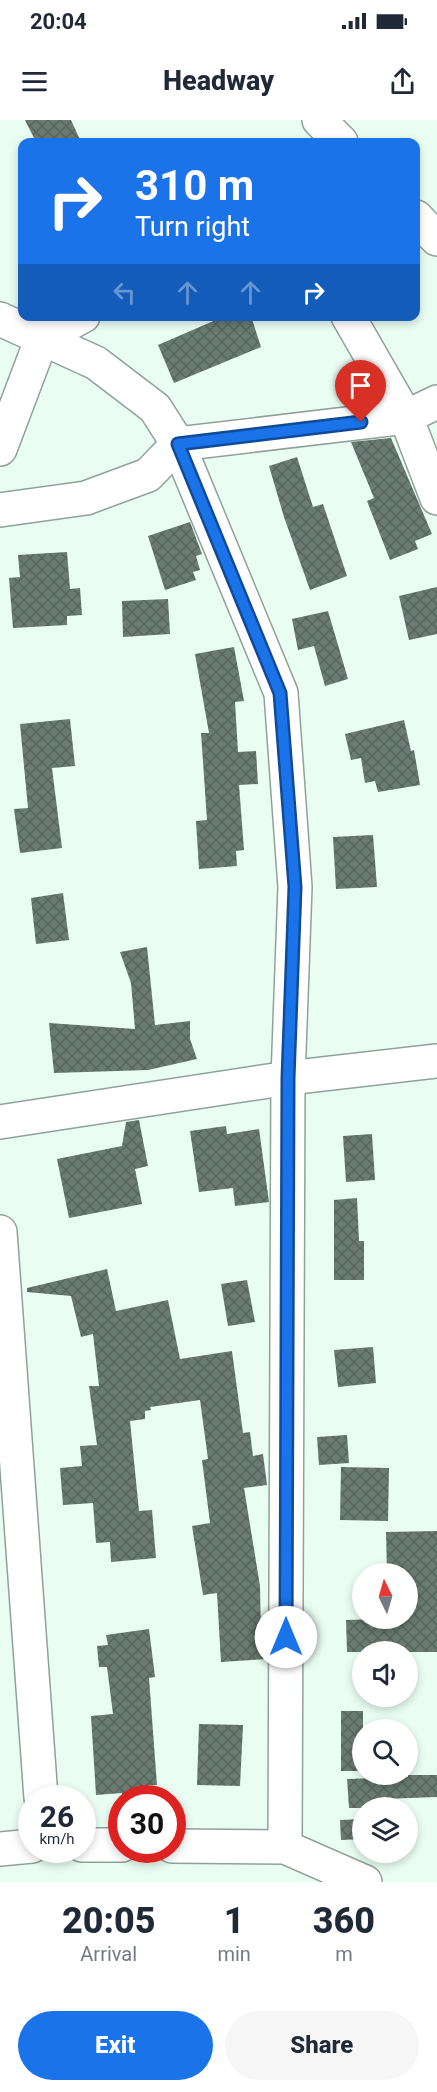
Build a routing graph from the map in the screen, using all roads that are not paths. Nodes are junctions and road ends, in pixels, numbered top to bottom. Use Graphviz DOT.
graph roads {
  1 [pos="319,120"];
  2 [pos="337,138"];
  3 [pos="420,221"];
  4 [pos="437,239"];
  5 [pos="0,319"];
  6 [pos="74,321"];
  7 [pos="351,321"];
  8 [pos="42,338"];
  9 [pos="437,402"];
  10 [pos="406,417"];
  11 [pos="178,444"];
  12 [pos="0,449"];
  13 [pos="437,498"];
  14 [pos="0,510"];
  15 [pos="437,1061"];
  16 [pos="288,1078"];
  17 [pos="0,1122"];
  18 [pos="0,1232"];
  19 [pos="40,1785"];
  20 [pos="186,1846"];
  21 [pos="18,1847"];
  22 [pos="285,1847"];
  23 [pos="0,1849"];
  24 [pos="365,1882"];
  1 -- 2 [label="street"];
  3 -- 4 [label="street"];
  5 -- 8 [label="street"];
  6 -- 8 [label="street"];
  7 -- 10 [label="street"];
  8 -- 11 [label="street"];
  8 -- 12 [label="street"];
  9 -- 10 [label="street"];
  10 -- 11 [label="street"];
  10 -- 13 [label="street"];
  11 -- 14 [label="street"];
  11 -- 16 [label="street"];
  15 -- 16 [label="street"];
  16 -- 17 [label="street"];
  16 -- 22 [label="street"];
  18 -- 19 [label="street"];
  20 -- 22 [label="street"];
  21 -- 23 [label="street"];
  22 -- 24 [label="street"];
}
